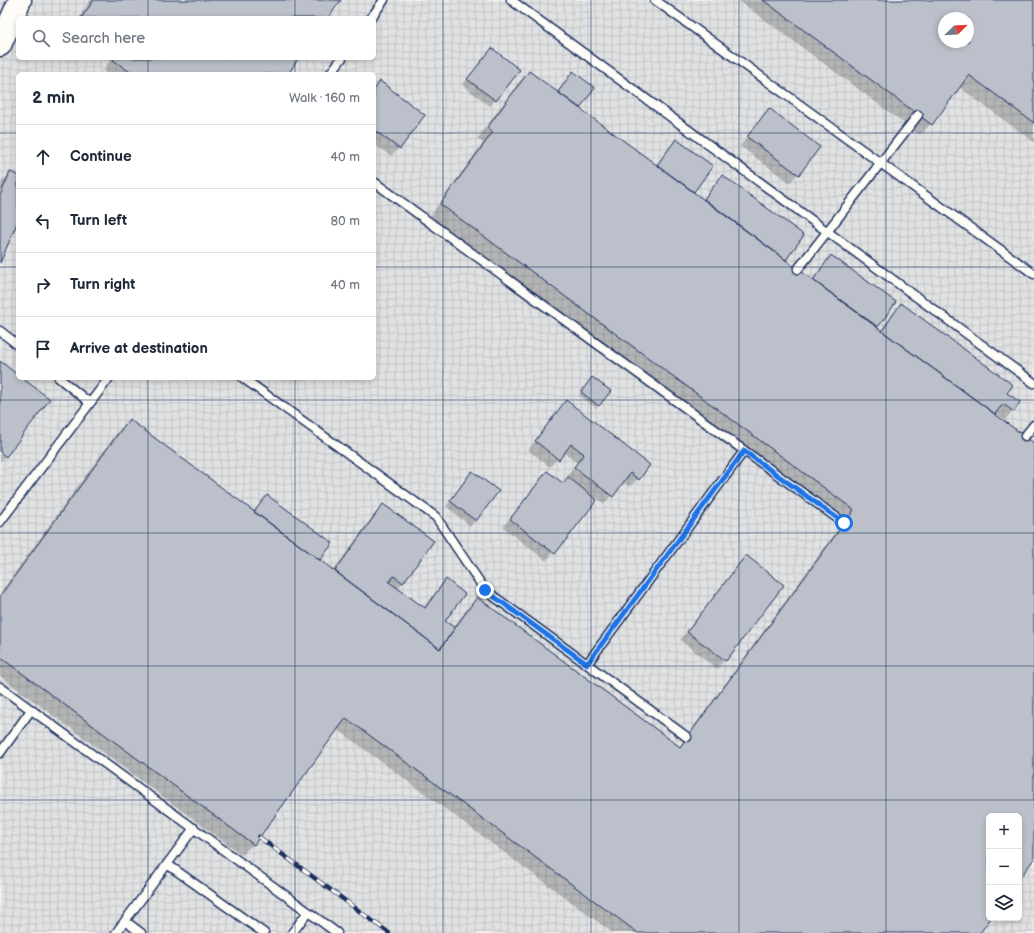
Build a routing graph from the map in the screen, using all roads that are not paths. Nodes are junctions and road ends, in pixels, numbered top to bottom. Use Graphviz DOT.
graph roads {
  1 [pos="20,0"];
  2 [pos="384,0"];
  3 [pos="511,0"];
  4 [pos="655,0"];
  5 [pos="372,16"];
  6 [pos="0,45"];
  7 [pos="340,60"];
  8 [pos="332,72"];
  9 [pos="918,115"];
  10 [pos="881,162"];
  11 [pos="376,183"];
  12 [pos="826,231"];
  13 [pos="798,268"];
  14 [pos="1034,274"];
  15 [pos="0,331"];
  16 [pos="16,343"];
  17 [pos="61,380"];
  18 [pos="107,380"];
  19 [pos="245,380"];
  20 [pos="1034,383"];
  21 [pos="90,403"];
  22 [pos="1034,425"];
  23 [pos="1025,436"];
  24 [pos="744,451"];
  25 [pos="0,522"];
  26 [pos="844,523"];
  27 [pos="587,664"];
  28 [pos="0,687"];
  29 [pos="31,710"];
  30 [pos="687,737"];
  31 [pos="0,753"];
  32 [pos="194,828"];
  33 [pos="167,864"];
  34 [pos="308,912"];
  35 [pos="125,921"];
  36 [pos="116,933"];
  37 [pos="141,933"];
  38 [pos="264,933"];
  39 [pos="292,933"];
  40 [pos="337,933"];
  1 -- 6 [label="street"];
  2 -- 5 [label="lane"];
  3 -- 12 [label="lane"];
  4 -- 10 [label="lane"];
  7 -- 8 [label="lane"];
  9 -- 10 [label="lane"];
  10 -- 12 [label="lane"];
  10 -- 14 [label="lane"];
  11 -- 24 [label="lane"];
  12 -- 13 [label="lane"];
  12 -- 20 [label="lane"];
  15 -- 16 [label="lane"];
  17 -- 21 [label="lane"];
  18 -- 21 [label="lane"];
  19 -- 27 [label="lane"];
  21 -- 25 [label="lane"];
  22 -- 23 [label="lane"];
  24 -- 26 [label="lane"];
  24 -- 27 [label="lane"];
  27 -- 30 [label="lane"];
  28 -- 29 [label="lane"];
  29 -- 31 [label="lane"];
  29 -- 32 [label="lane"];
  32 -- 33 [label="lane"];
  32 -- 34 [label="lane"];
  33 -- 35 [label="lane"];
  33 -- 38 [label="lane"];
  34 -- 39 [label="lane"];
  34 -- 40 [label="lane"];
  35 -- 36 [label="lane"];
  35 -- 37 [label="lane"];
}
